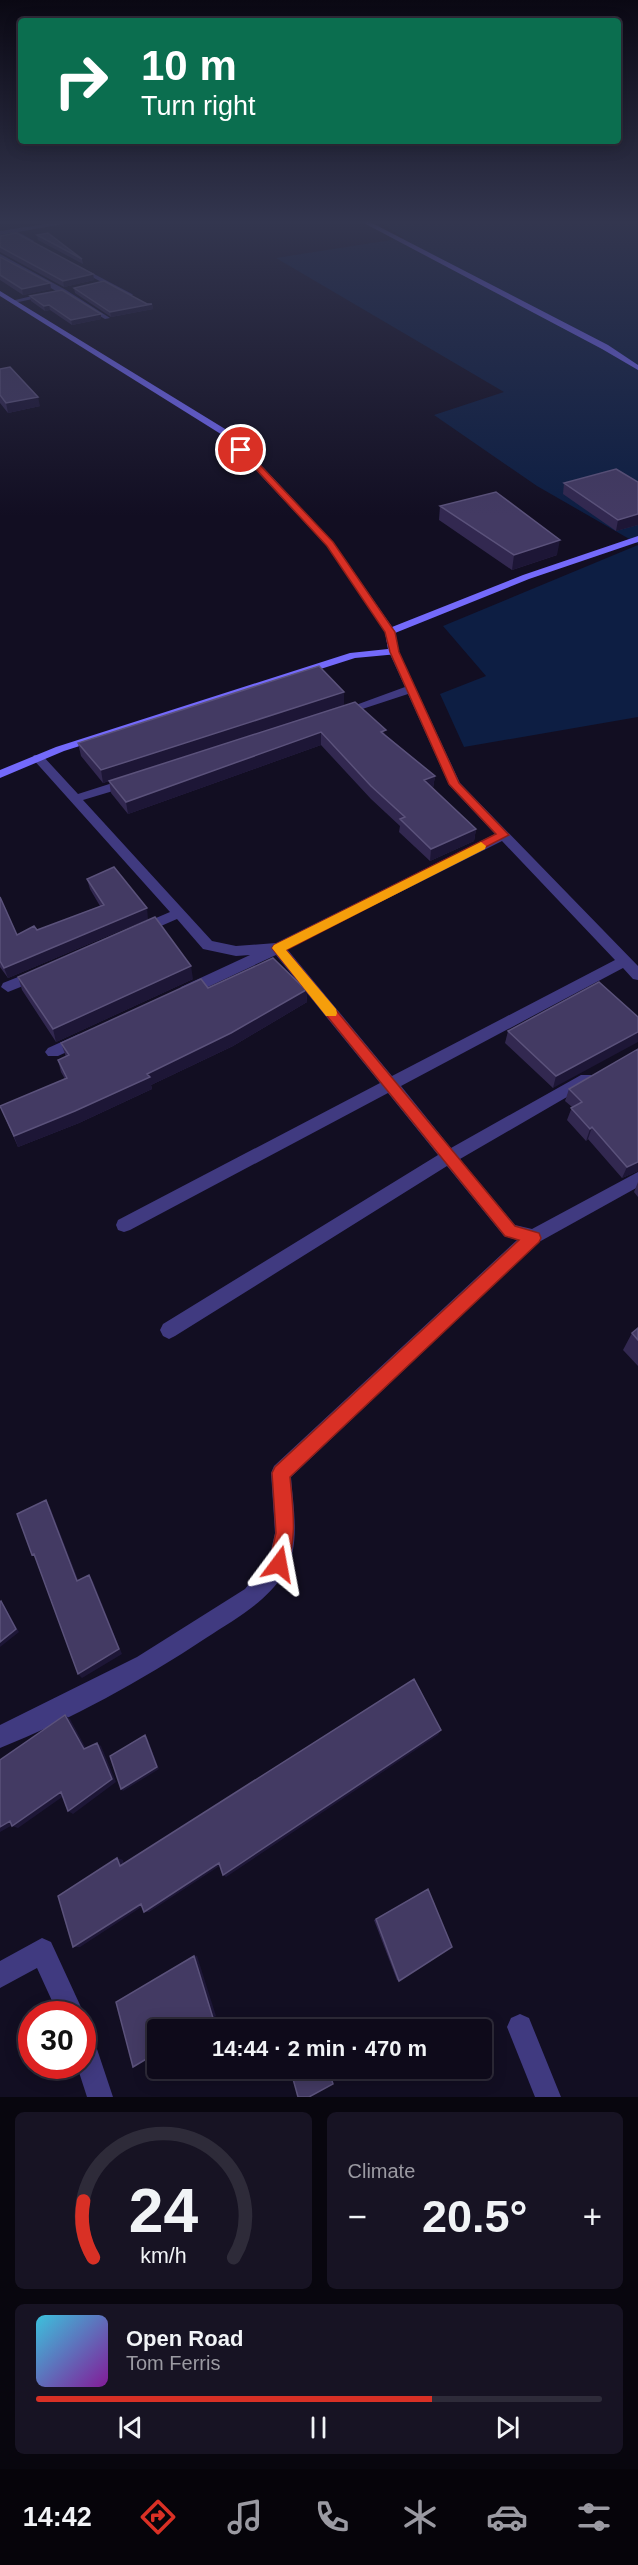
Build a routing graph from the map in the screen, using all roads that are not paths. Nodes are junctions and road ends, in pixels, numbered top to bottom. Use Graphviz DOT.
graph roads {
  1 [pos="44,320"];
  2 [pos="553,320"];
  3 [pos="638,368"];
  4 [pos="638,539"];
  5 [pos="390,632"];
  6 [pos="394,652"];
  7 [pos="411,689"];
  8 [pos="333,715"];
  9 [pos="38,758"];
  10 [pos="0,774"];
  11 [pos="142,777"];
  12 [pos="75,799"];
  13 [pos="503,835"];
  14 [pos="178,913"];
  15 [pos="125,936"];
  16 [pos="278,948"];
  17 [pos="625,961"];
  18 [pos="51,968"];
  19 [pos="638,975"];
  20 [pos="8,987"];
  21 [pos="171,998"];
  22 [pos="96,1033"];
  23 [pos="53,1052"];
  24 [pos="598,1072"];
  25 [pos="389,1083"];
  26 [pos="449,1157"];
  27 [pos="638,1179"];
  28 [pos="124,1225"];
  29 [pos="533,1238"];
  30 [pos="169,1330"];
  31 [pos="0,1737"];
  32 [pos="0,1975"];
  33 [pos="65,2001"];
  34 [pos="520,2027"];
  35 [pos="94,2079"];
  36 [pos="100,2097"];
  37 [pos="548,2097"];
  1 -- 5 [label="street"];
  2 -- 3 [label="street"];
  4 -- 5 [label="street"];
  5 -- 6 [label="street"];
  6 -- 7 [label="street"];
  6 -- 9 [label="street"];
  7 -- 8 [label="street"];
  7 -- 13 [label="street"];
  9 -- 10 [label="street"];
  9 -- 12 [label="street"];
  11 -- 12 [label="street"];
  12 -- 14 [label="street"];
  13 -- 16 [label="street"];
  13 -- 17 [label="street"];
  14 -- 15 [label="street"];
  14 -- 16 [label="street"];
  16 -- 21 [label="street"];
  16 -- 25 [label="street"];
  17 -- 19 [label="street"];
  17 -- 25 [label="street"];
  18 -- 20 [label="street"];
  22 -- 23 [label="street"];
  24 -- 26 [label="street"];
  25 -- 26 [label="street"];
  25 -- 28 [label="street"];
  26 -- 29 [label="street"];
  26 -- 30 [label="street"];
  27 -- 29 [label="street"];
  29 -- 31 [label="street"];
  32 -- 33 [label="street"];
  34 -- 37 [label="street"];
  35 -- 36 [label="street"];
}
